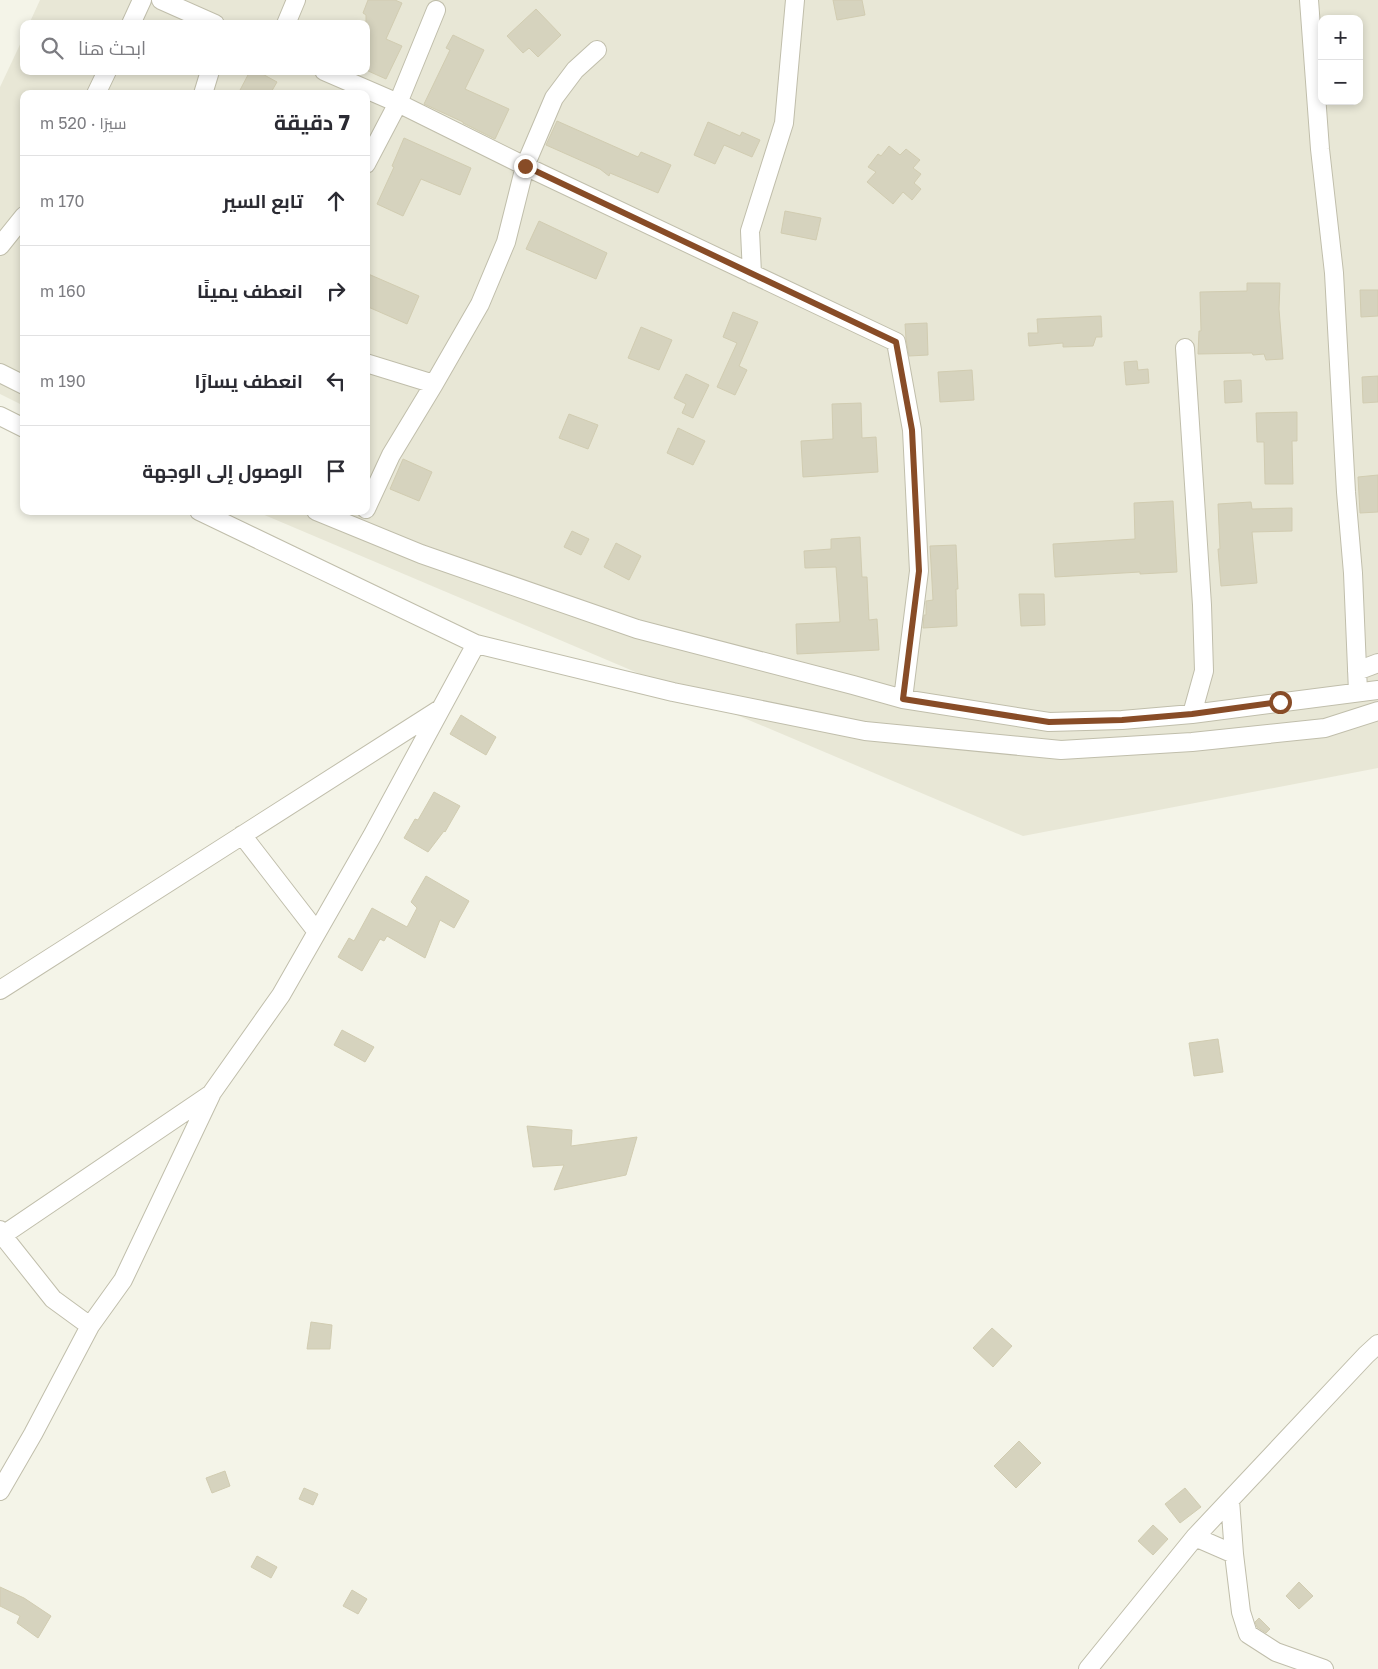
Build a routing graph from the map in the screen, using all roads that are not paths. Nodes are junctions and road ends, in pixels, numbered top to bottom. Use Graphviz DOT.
graph roads {
  1 [pos="142,0"];
  2 [pos="161,0"];
  3 [pos="296,0"];
  4 [pos="795,0"];
  5 [pos="1309,0"];
  6 [pos="436,10"];
  7 [pos="132,20"];
  8 [pos="206,20"];
  9 [pos="288,20"];
  10 [pos="597,50"];
  11 [pos="105,75"];
  12 [pos="209,75"];
  13 [pos="333,75"];
  14 [pos="98,90"];
  15 [pos="204,90"];
  16 [pos="368,90"];
  17 [pos="370,91"];
  18 [pos="398,103"];
  19 [pos="370,156"];
  20 [pos="525,166"];
  21 [pos="18,234"];
  22 [pos="0,246"];
  23 [pos="752,274"];
  24 [pos="1186,348"];
  25 [pos="370,364"];
  26 [pos="0,372"];
  27 [pos="20,383"];
  28 [pos="434,384"];
  29 [pos="0,416"];
  30 [pos="20,426"];
  31 [pos="370,501"];
  32 [pos="206,515"];
  33 [pos="325,515"];
  34 [pos="364,515"];
  35 [pos="358,529"];
  36 [pos="476,644"];
  37 [pos="1378,663"];
  38 [pos="1357,671"];
  39 [pos="1378,690"];
  40 [pos="1358,692"];
  41 [pos="903,699"];
  42 [pos="441,708"];
  43 [pos="1378,711"];
  44 [pos="1192,714"];
  45 [pos="242,835"];
  46 [pos="317,932"];
  47 [pos="0,990"];
  48 [pos="211,1094"];
  49 [pos="1,1234"];
  50 [pos="90,1326"];
  51 [pos="1378,1344"];
  52 [pos="0,1491"];
  53 [pos="1230,1500"];
  54 [pos="1195,1537"];
  55 [pos="1234,1554"];
  56 [pos="1088,1669"];
  57 [pos="1324,1669"];
  1 -- 7 [label="street"];
  2 -- 8 [label="street"];
  3 -- 9 [label="street"];
  4 -- 23 [label="street"];
  5 -- 38 [label="street"];
  6 -- 18 [label="street"];
  10 -- 20 [label="street"];
  11 -- 14 [label="street"];
  12 -- 15 [label="street"];
  13 -- 16 [label="street"];
  17 -- 18 [label="street"];
  18 -- 19 [label="street"];
  18 -- 20 [label="street"];
  20 -- 23 [label="street"];
  20 -- 28 [label="street"];
  21 -- 22 [label="street"];
  23 -- 41 [label="street"];
  24 -- 44 [label="street"];
  25 -- 28 [label="street"];
  26 -- 27 [label="street"];
  28 -- 31 [label="street"];
  29 -- 30 [label="street"];
  32 -- 36 [label="street"];
  33 -- 35 [label="street"];
  34 -- 35 [label="street"];
  35 -- 41 [label="street"];
  36 -- 42 [label="street"];
  36 -- 43 [label="street"];
  37 -- 38 [label="street"];
  38 -- 40 [label="street"];
  39 -- 40 [label="street"];
  40 -- 44 [label="street"];
  41 -- 44 [label="street"];
  42 -- 45 [label="street"];
  42 -- 46 [label="street"];
  45 -- 46 [label="street"];
  45 -- 47 [label="street"];
  46 -- 48 [label="street"];
  48 -- 49 [label="street"];
  48 -- 50 [label="street"];
  49 -- 50 [label="street"];
  50 -- 52 [label="street"];
  51 -- 53 [label="street"];
  53 -- 54 [label="street"];
  53 -- 55 [label="street"];
  54 -- 55 [label="street"];
  54 -- 56 [label="street"];
  55 -- 57 [label="street"];
}
